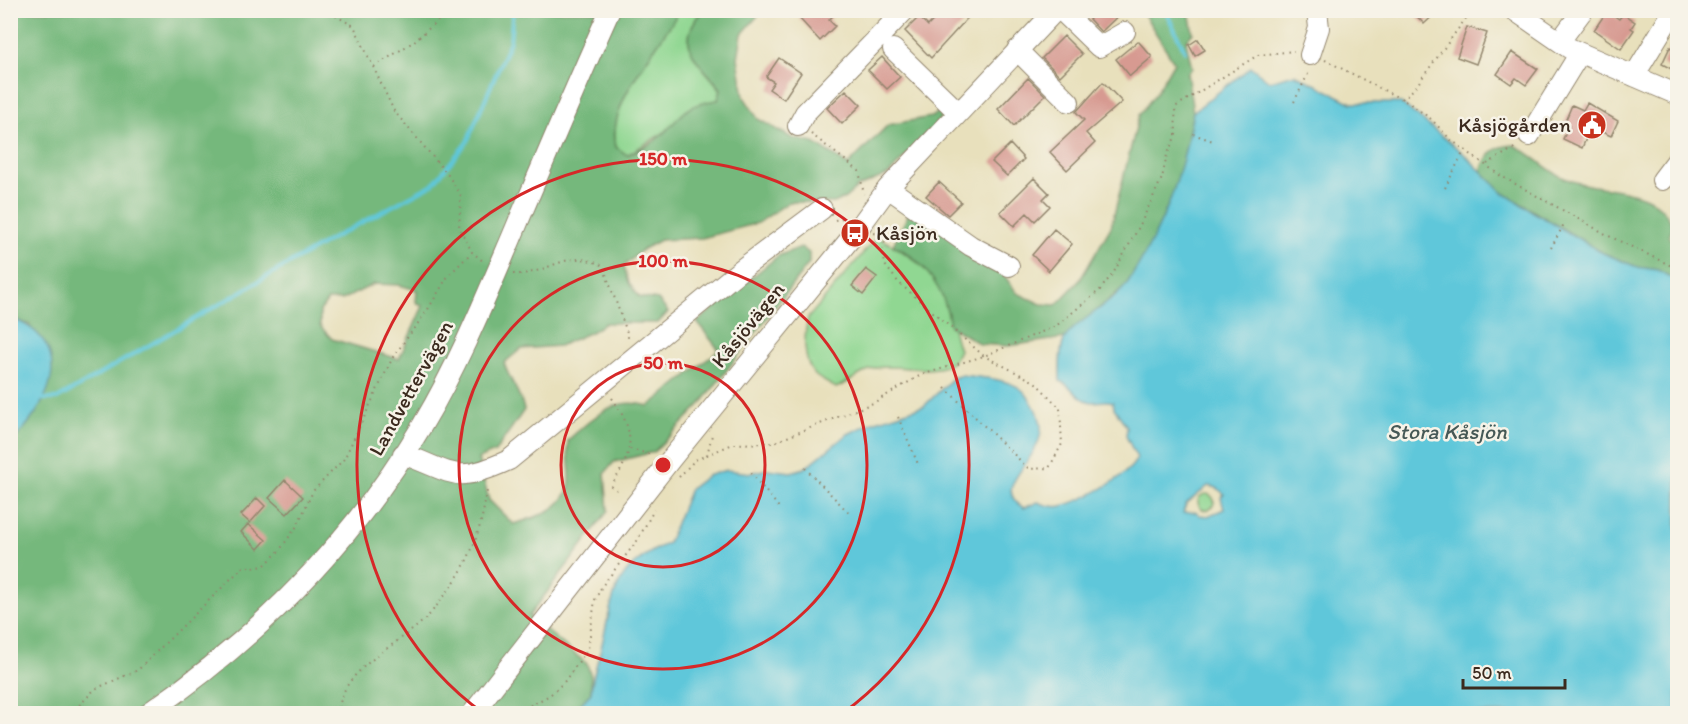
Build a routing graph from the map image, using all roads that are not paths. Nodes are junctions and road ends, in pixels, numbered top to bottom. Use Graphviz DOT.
graph roads {
  1 [pos="610,10"];
  2 [pos="905,10"];
  3 [pos="1056,10"];
  4 [pos="1061,10"];
  5 [pos="1317,10"];
  6 [pos="1514,10"];
  7 [pos="1583,10"];
  8 [pos="1671,15"];
  9 [pos="1125,32"];
  10 [pos="1560,42"];
  11 [pos="893,49"];
  12 [pos="1017,51"];
  13 [pos="1580,52"];
  14 [pos="1311,62"];
  15 [pos="1634,76"];
  16 [pos="1677,95"];
  17 [pos="1070,102"];
  18 [pos="958,112"];
  19 [pos="798,126"];
  20 [pos="1529,136"];
  21 [pos="1677,159"];
  22 [pos="1662,180"];
  23 [pos="888,188"];
  24 [pos="822,209"];
  25 [pos="1009,267"];
  26 [pos="404,454"];
  27 [pos="147,714"];
  28 [pos="472,714"];
  1 -- 26 [label="street, Landvettervägen"];
  2 -- 19 [label="street"];
  3 -- 12 [label="street, Kåsjövägen"];
  4 -- 9 [label="street"];
  5 -- 14 [label="street"];
  6 -- 10 [label="street"];
  7 -- 10 [label="street"];
  8 -- 15 [label="street"];
  10 -- 13 [label="street"];
  11 -- 18 [label="street"];
  12 -- 17 [label="street"];
  12 -- 18 [label="street, Kåsjövägen"];
  13 -- 15 [label="street"];
  13 -- 20 [label="street"];
  15 -- 16 [label="street"];
  18 -- 23 [label="street, Kåsjövägen"];
  21 -- 22 [label="street"];
  23 -- 25 [label="street"];
  23 -- 28 [label="street, Kåsjövägen"];
  24 -- 26 [label="street"];
  26 -- 27 [label="street, Landvettervägen"];
}
